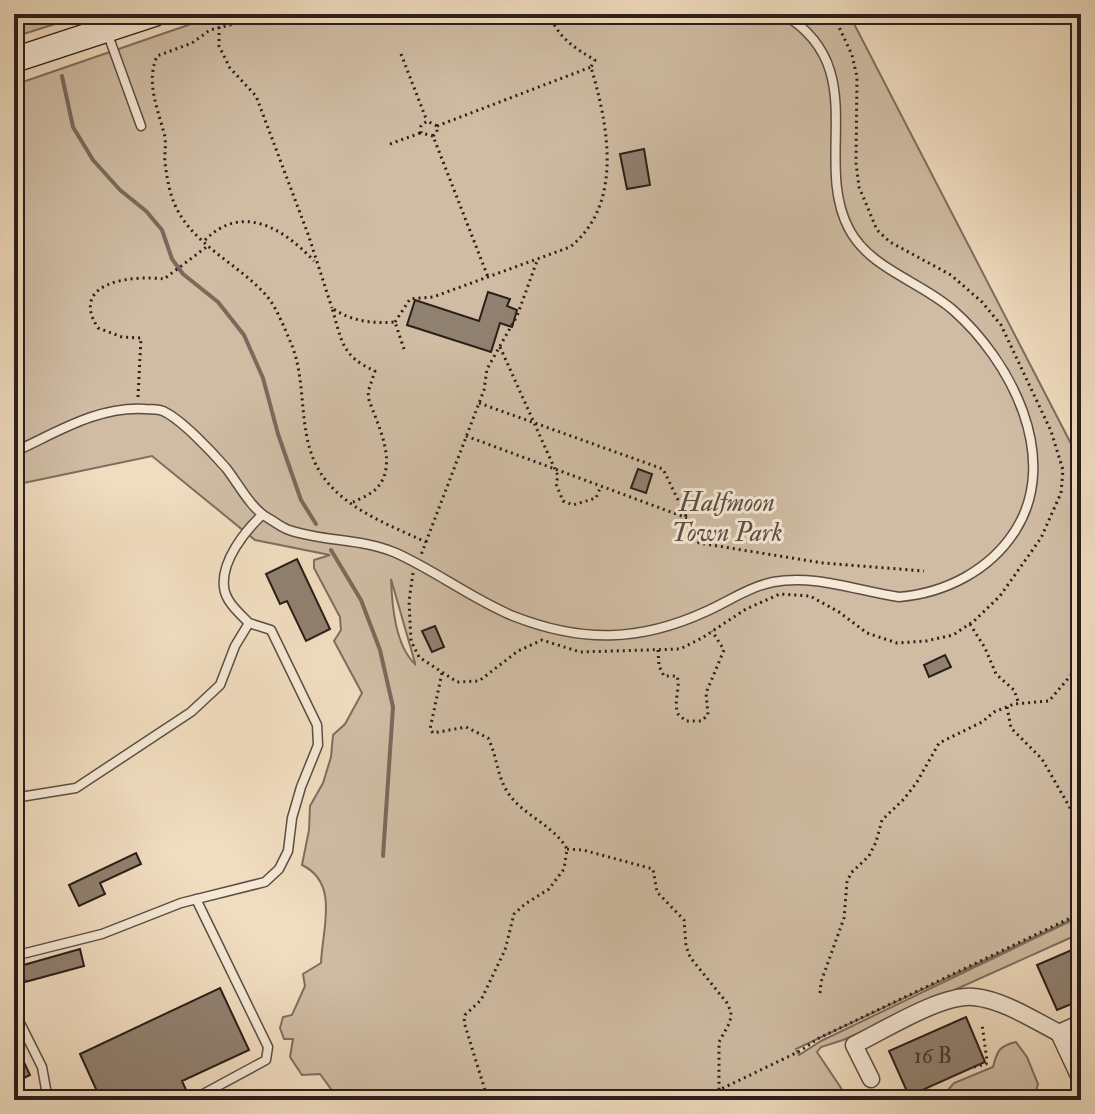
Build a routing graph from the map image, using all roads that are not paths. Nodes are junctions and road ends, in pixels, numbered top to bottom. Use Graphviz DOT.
graph roads {
  1 [pos="154,14"];
  2 [pos="783,14"];
  3 [pos="106,30"];
  4 [pos="14,60"];
  5 [pos="141,126"];
  6 [pos="14,452"];
  7 [pos="262,515"];
  8 [pos="249,623"];
  9 [pos="14,798"];
  10 [pos="196,899"];
  11 [pos="14,956"];
  12 [pos="14,1011"];
  13 [pos="1081,1023"];
  14 [pos="1059,1033"];
  15 [pos="871,1079"];
  16 [pos="1081,1080"];
  17 [pos="44,1098"];
  18 [pos="192,1100"];
  1 -- 3 [label="main road"];
  2 -- 7 [label="lane"];
  3 -- 4 [label="main road"];
  3 -- 5 [label="lane"];
  6 -- 7 [label="lane"];
  7 -- 8 [label="lane"];
  8 -- 9 [label="lane"];
  8 -- 10 [label="lane"];
  10 -- 11 [label="lane"];
  10 -- 18 [label="lane"];
  12 -- 17 [label="lane"];
  13 -- 14 [label="street"];
  14 -- 15 [label="street"];
  14 -- 16 [label="street"];
}
